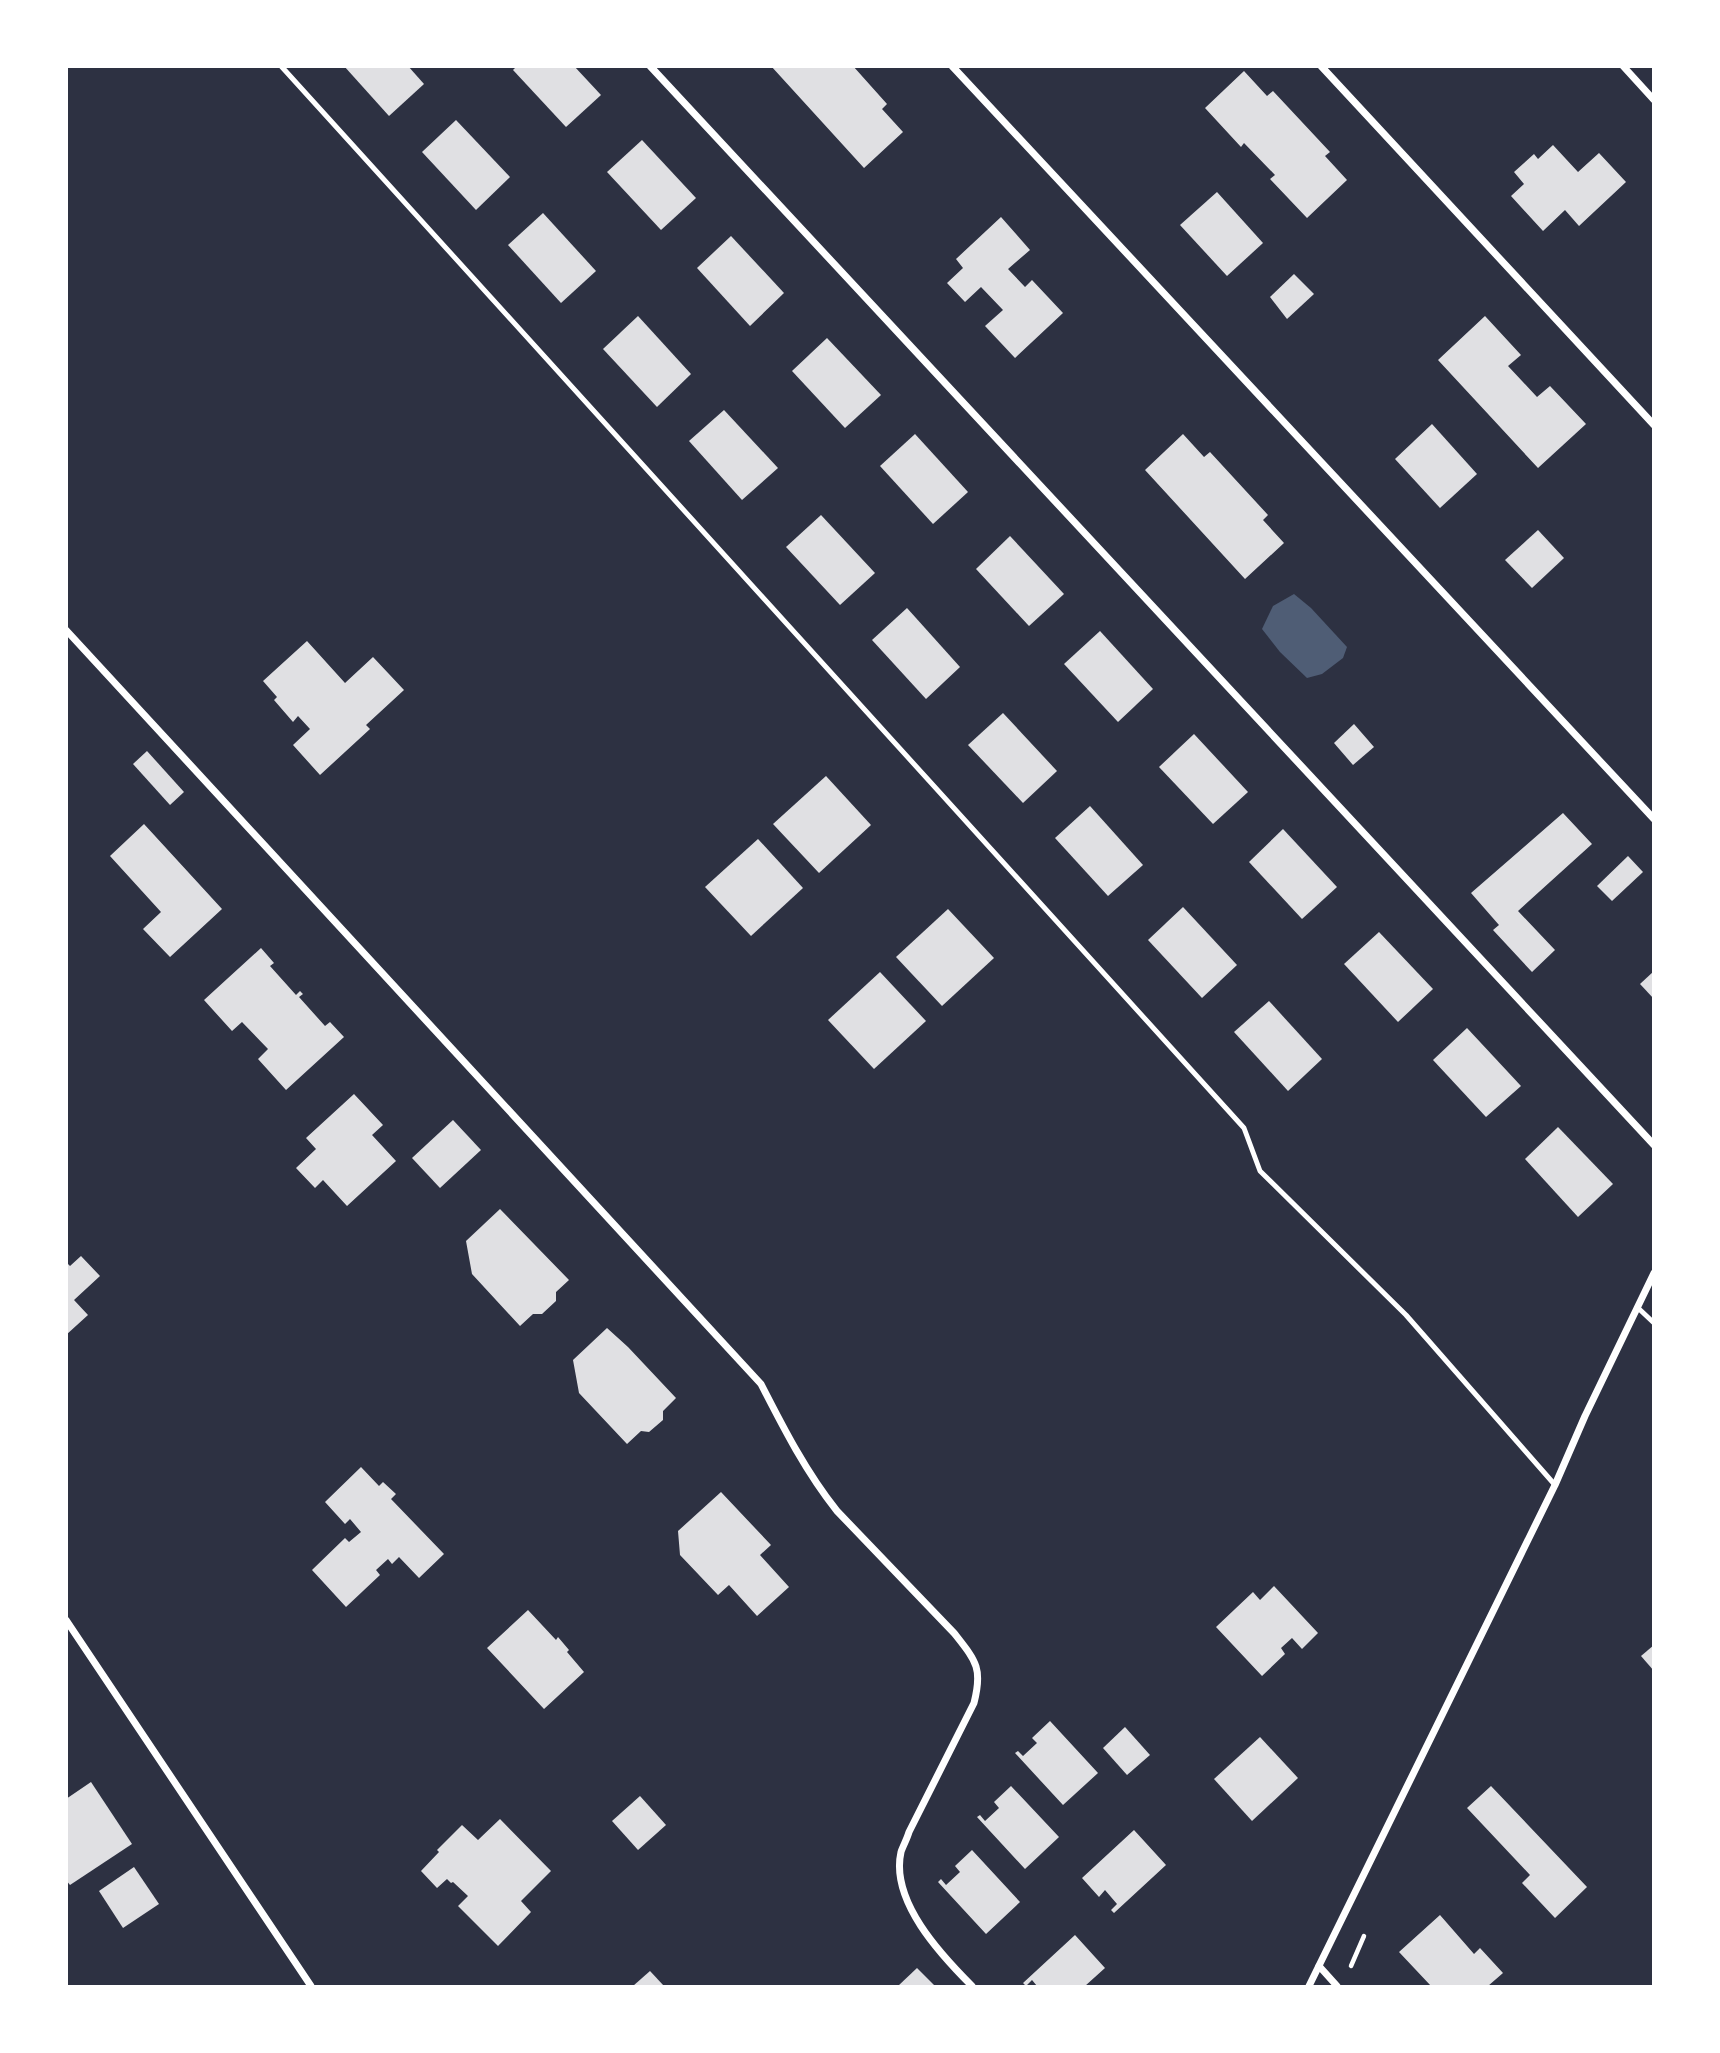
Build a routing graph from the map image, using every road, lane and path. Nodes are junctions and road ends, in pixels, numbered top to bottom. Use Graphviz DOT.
graph roads {
  1 [pos="281,66"];
  2 [pos="650,66"];
  3 [pos="952,66"];
  4 [pos="1321,66"];
  5 [pos="1623,66"];
  6 [pos="1654,100"];
  7 [pos="1654,425"];
  8 [pos="66,630"];
  9 [pos="1654,819"];
  10 [pos="1654,1145"];
  11 [pos="1654,1273"];
  12 [pos="1637,1307"];
  13 [pos="1654,1323"];
  14 [pos="1555,1485"];
  15 [pos="66,1620"];
  16 [pos="1319,1966"];
  17 [pos="311,1986"];
  18 [pos="972,1986"];
  19 [pos="1309,1986"];
  20 [pos="1337,1986"];
  1 -- 14 [label="lane"];
  2 -- 10 [label="street"];
  3 -- 9 [label="street"];
  4 -- 7 [label="street"];
  5 -- 6 [label="street"];
  8 -- 18 [label="street"];
  11 -- 12 [label="street"];
  12 -- 13 [label="lane"];
  12 -- 14 [label="street"];
  14 -- 16 [label="street"];
  15 -- 17 [label="street"];
  16 -- 19 [label="street"];
  16 -- 20 [label="street"];
}
